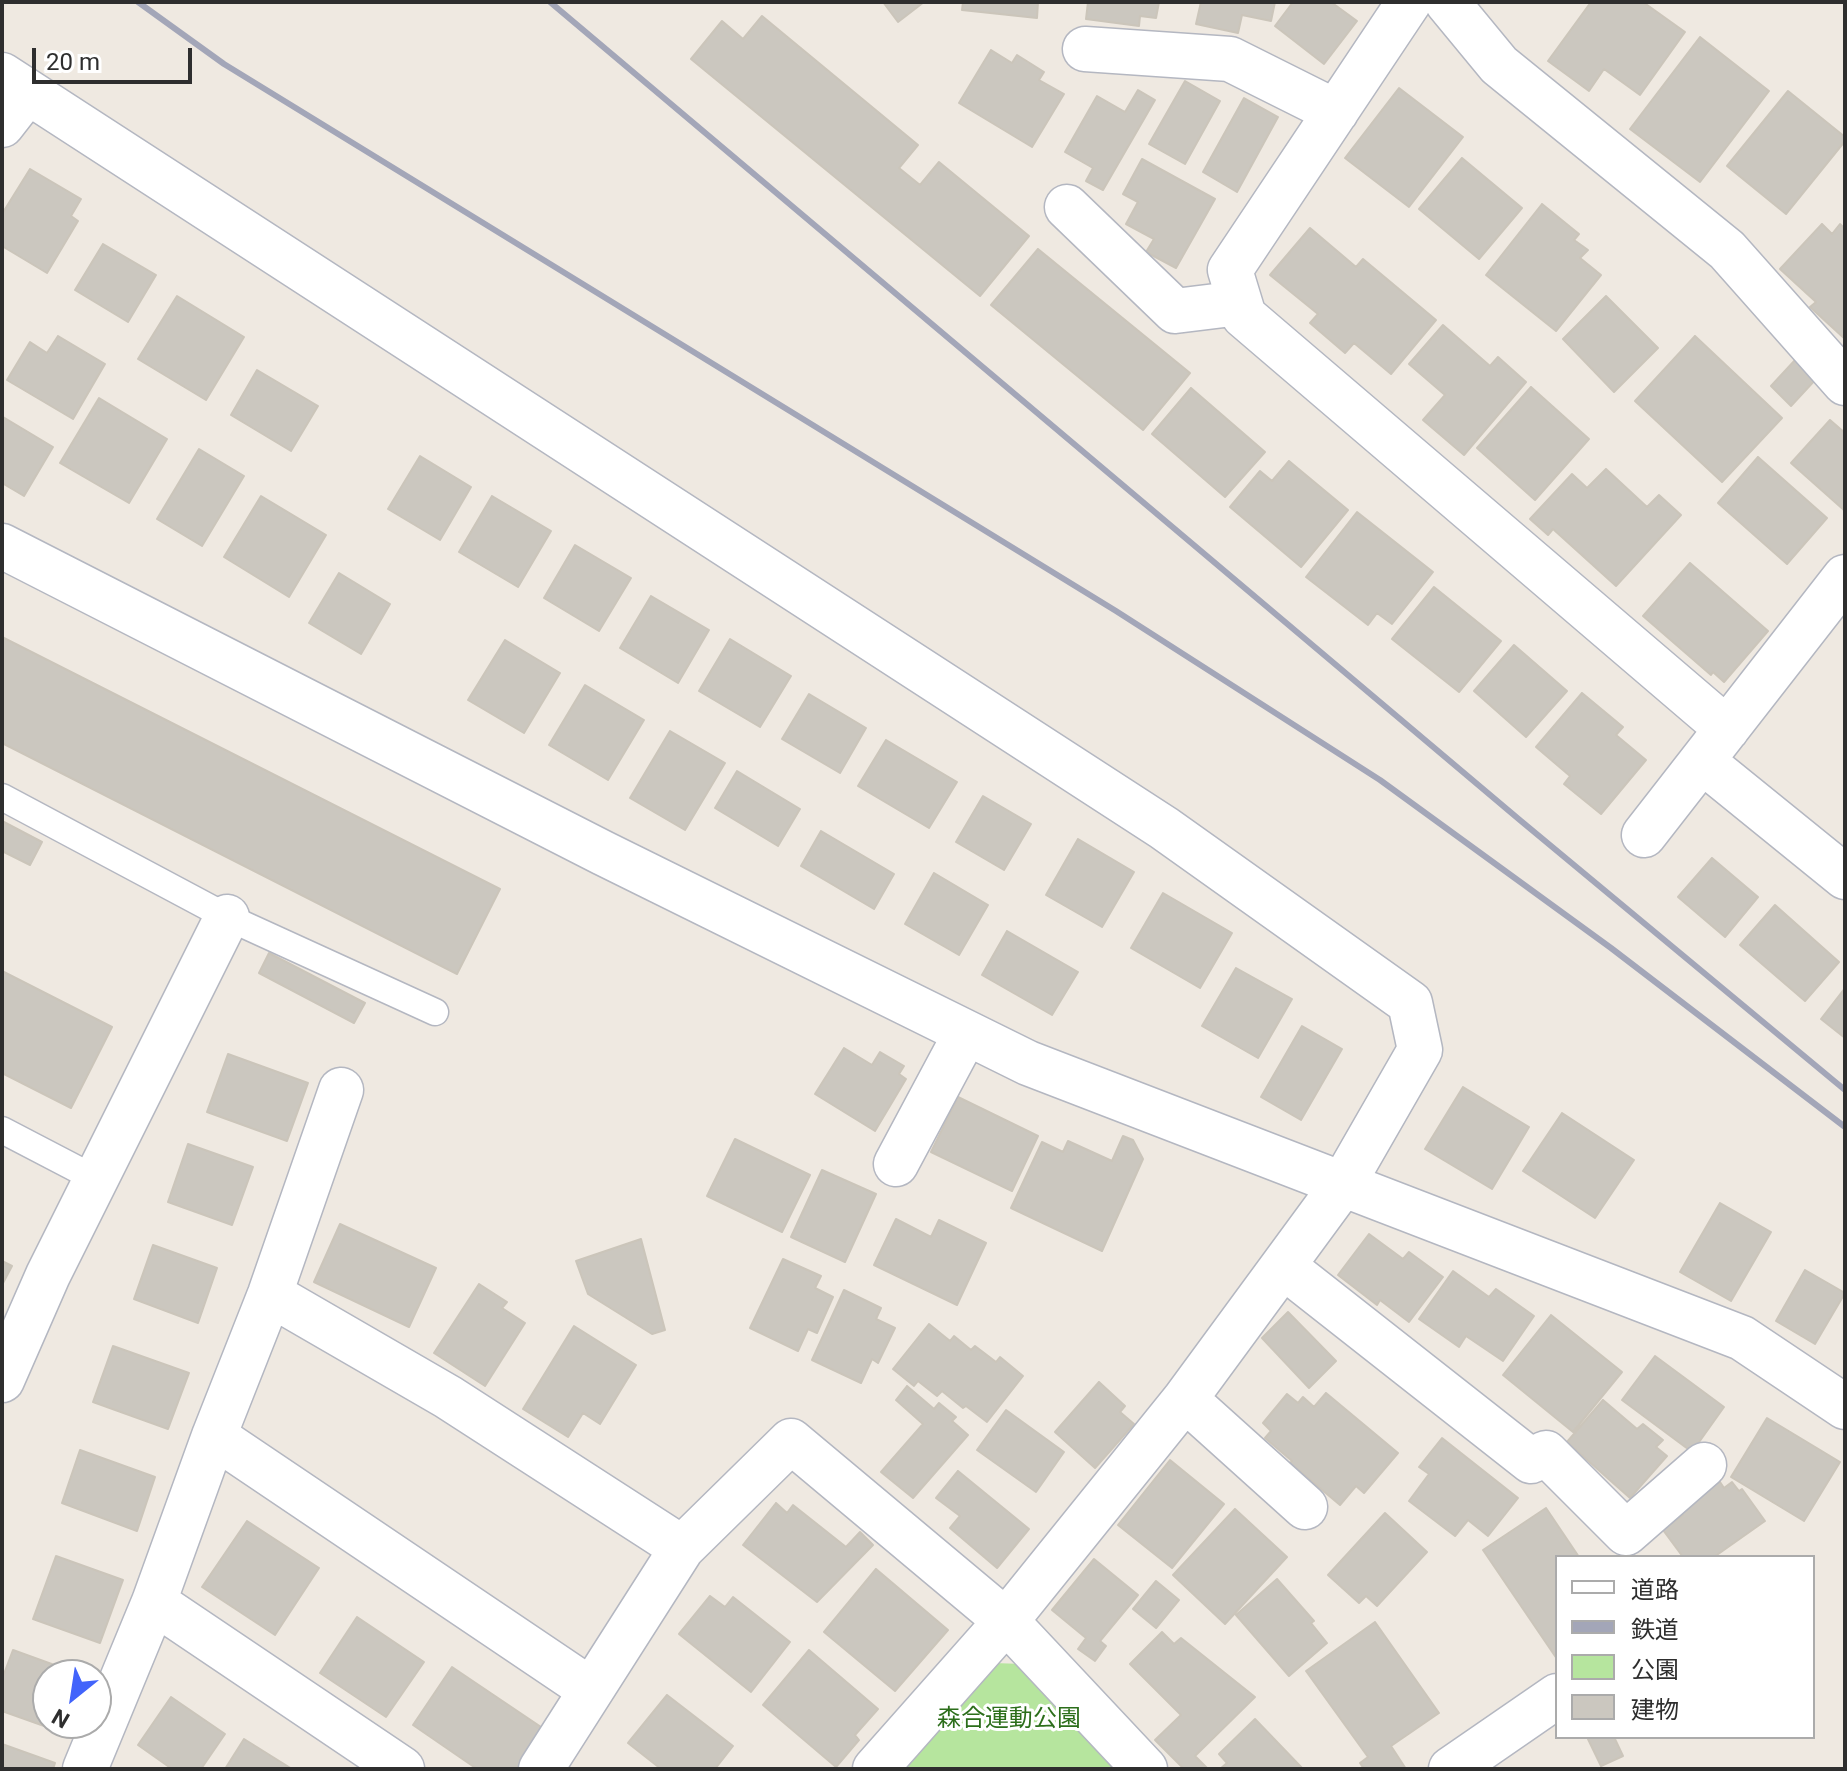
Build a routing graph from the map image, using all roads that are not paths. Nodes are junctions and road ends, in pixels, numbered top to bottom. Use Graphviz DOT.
graph roads {
  1 [pos="1409,2"];
  2 [pos="1447,2"];
  3 [pos="1085,49"];
  4 [pos="10,97"];
  5 [pos="1336,112"];
  6 [pos="1067,207"];
  7 [pos="1240,303"];
  8 [pos="1845,383"];
  9 [pos="2,546"];
  10 [pos="1845,577"];
  11 [pos="1714,745"];
  12 [pos="2,797"];
  13 [pos="1644,835"];
  14 [pos="1845,877"];
  15 [pos="227,917"];
  16 [pos="435,1012"];
  17 [pos="966,1033"];
  18 [pos="341,1090"];
  19 [pos="2,1130"];
  20 [pos="896,1164"];
  21 [pos="96,1179"];
  22 [pos="1343,1184"];
  23 [pos="1283,1266"];
  24 [pos="270,1294"];
  25 [pos="2,1380"];
  26 [pos="1185,1399"];
  27 [pos="1845,1407"];
  28 [pos="214,1436"];
  29 [pos="1704,1465"];
  30 [pos="1305,1507"];
  31 [pos="682,1548"];
  32 [pos="154,1602"];
  33 [pos="1006,1621"];
  34 [pos="591,1690"];
  35 [pos="1555,1697"];
  36 [pos="85,1769"];
  37 [pos="402,1769"];
  38 [pos="541,1769"];
  39 [pos="875,1769"];
  40 [pos="1145,1769"];
  41 [pos="1451,1769"];
  1 -- 5 [label="street"];
  2 -- 8 [label="street"];
  3 -- 5 [label="street"];
  4 -- 22 [label="street"];
  5 -- 7 [label="street"];
  6 -- 7 [label="street"];
  7 -- 11 [label="street"];
  9 -- 17 [label="street"];
  10 -- 11 [label="street"];
  11 -- 13 [label="street"];
  11 -- 14 [label="street"];
  12 -- 15 [label="lane"];
  15 -- 16 [label="lane"];
  15 -- 21 [label="street"];
  17 -- 20 [label="street"];
  17 -- 22 [label="street"];
  18 -- 24 [label="street"];
  19 -- 21 [label="lane"];
  21 -- 25 [label="street"];
  22 -- 23 [label="street"];
  22 -- 27 [label="street"];
  23 -- 26 [label="street"];
  23 -- 29 [label="street"];
  24 -- 28 [label="street"];
  24 -- 31 [label="street"];
  26 -- 30 [label="street"];
  26 -- 33 [label="street"];
  28 -- 32 [label="street"];
  28 -- 34 [label="street"];
  31 -- 33 [label="street"];
  31 -- 34 [label="street"];
  32 -- 36 [label="street"];
  32 -- 37 [label="street"];
  33 -- 39 [label="street"];
  33 -- 40 [label="street"];
  34 -- 38 [label="street"];
  35 -- 41 [label="street"];
}
